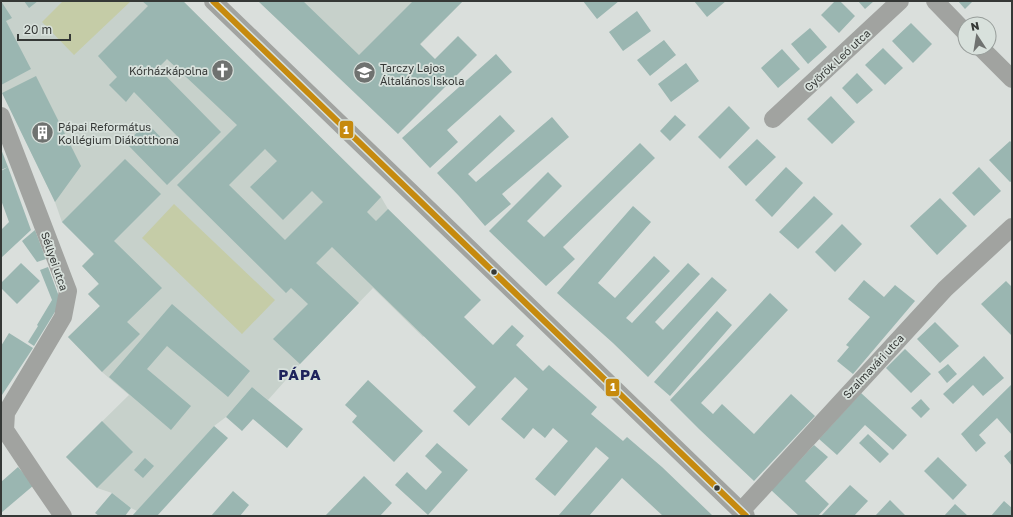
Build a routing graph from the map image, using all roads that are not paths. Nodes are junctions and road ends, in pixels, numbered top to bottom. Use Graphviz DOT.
graph roads {
  1 [pos="214,1"];
  2 [pos="900,1"];
  3 [pos="935,1"];
  4 [pos="957,24"];
  5 [pos="989,56"];
  6 [pos="1012,79"];
  7 [pos="1,116"];
  8 [pos="773,120"];
  9 [pos="1012,227"];
  10 [pos="743,514"];
  11 [pos="63,516"];
  1 -- 10 [label="street"];
  2 -- 8 [label="street, Györök Leó utca"];
  3 -- 4 [label="street"];
  5 -- 6 [label="street"];
  7 -- 11 [label="street, Séllyei utca"];
  9 -- 10 [label="street, Szalmavári utca"];
}
